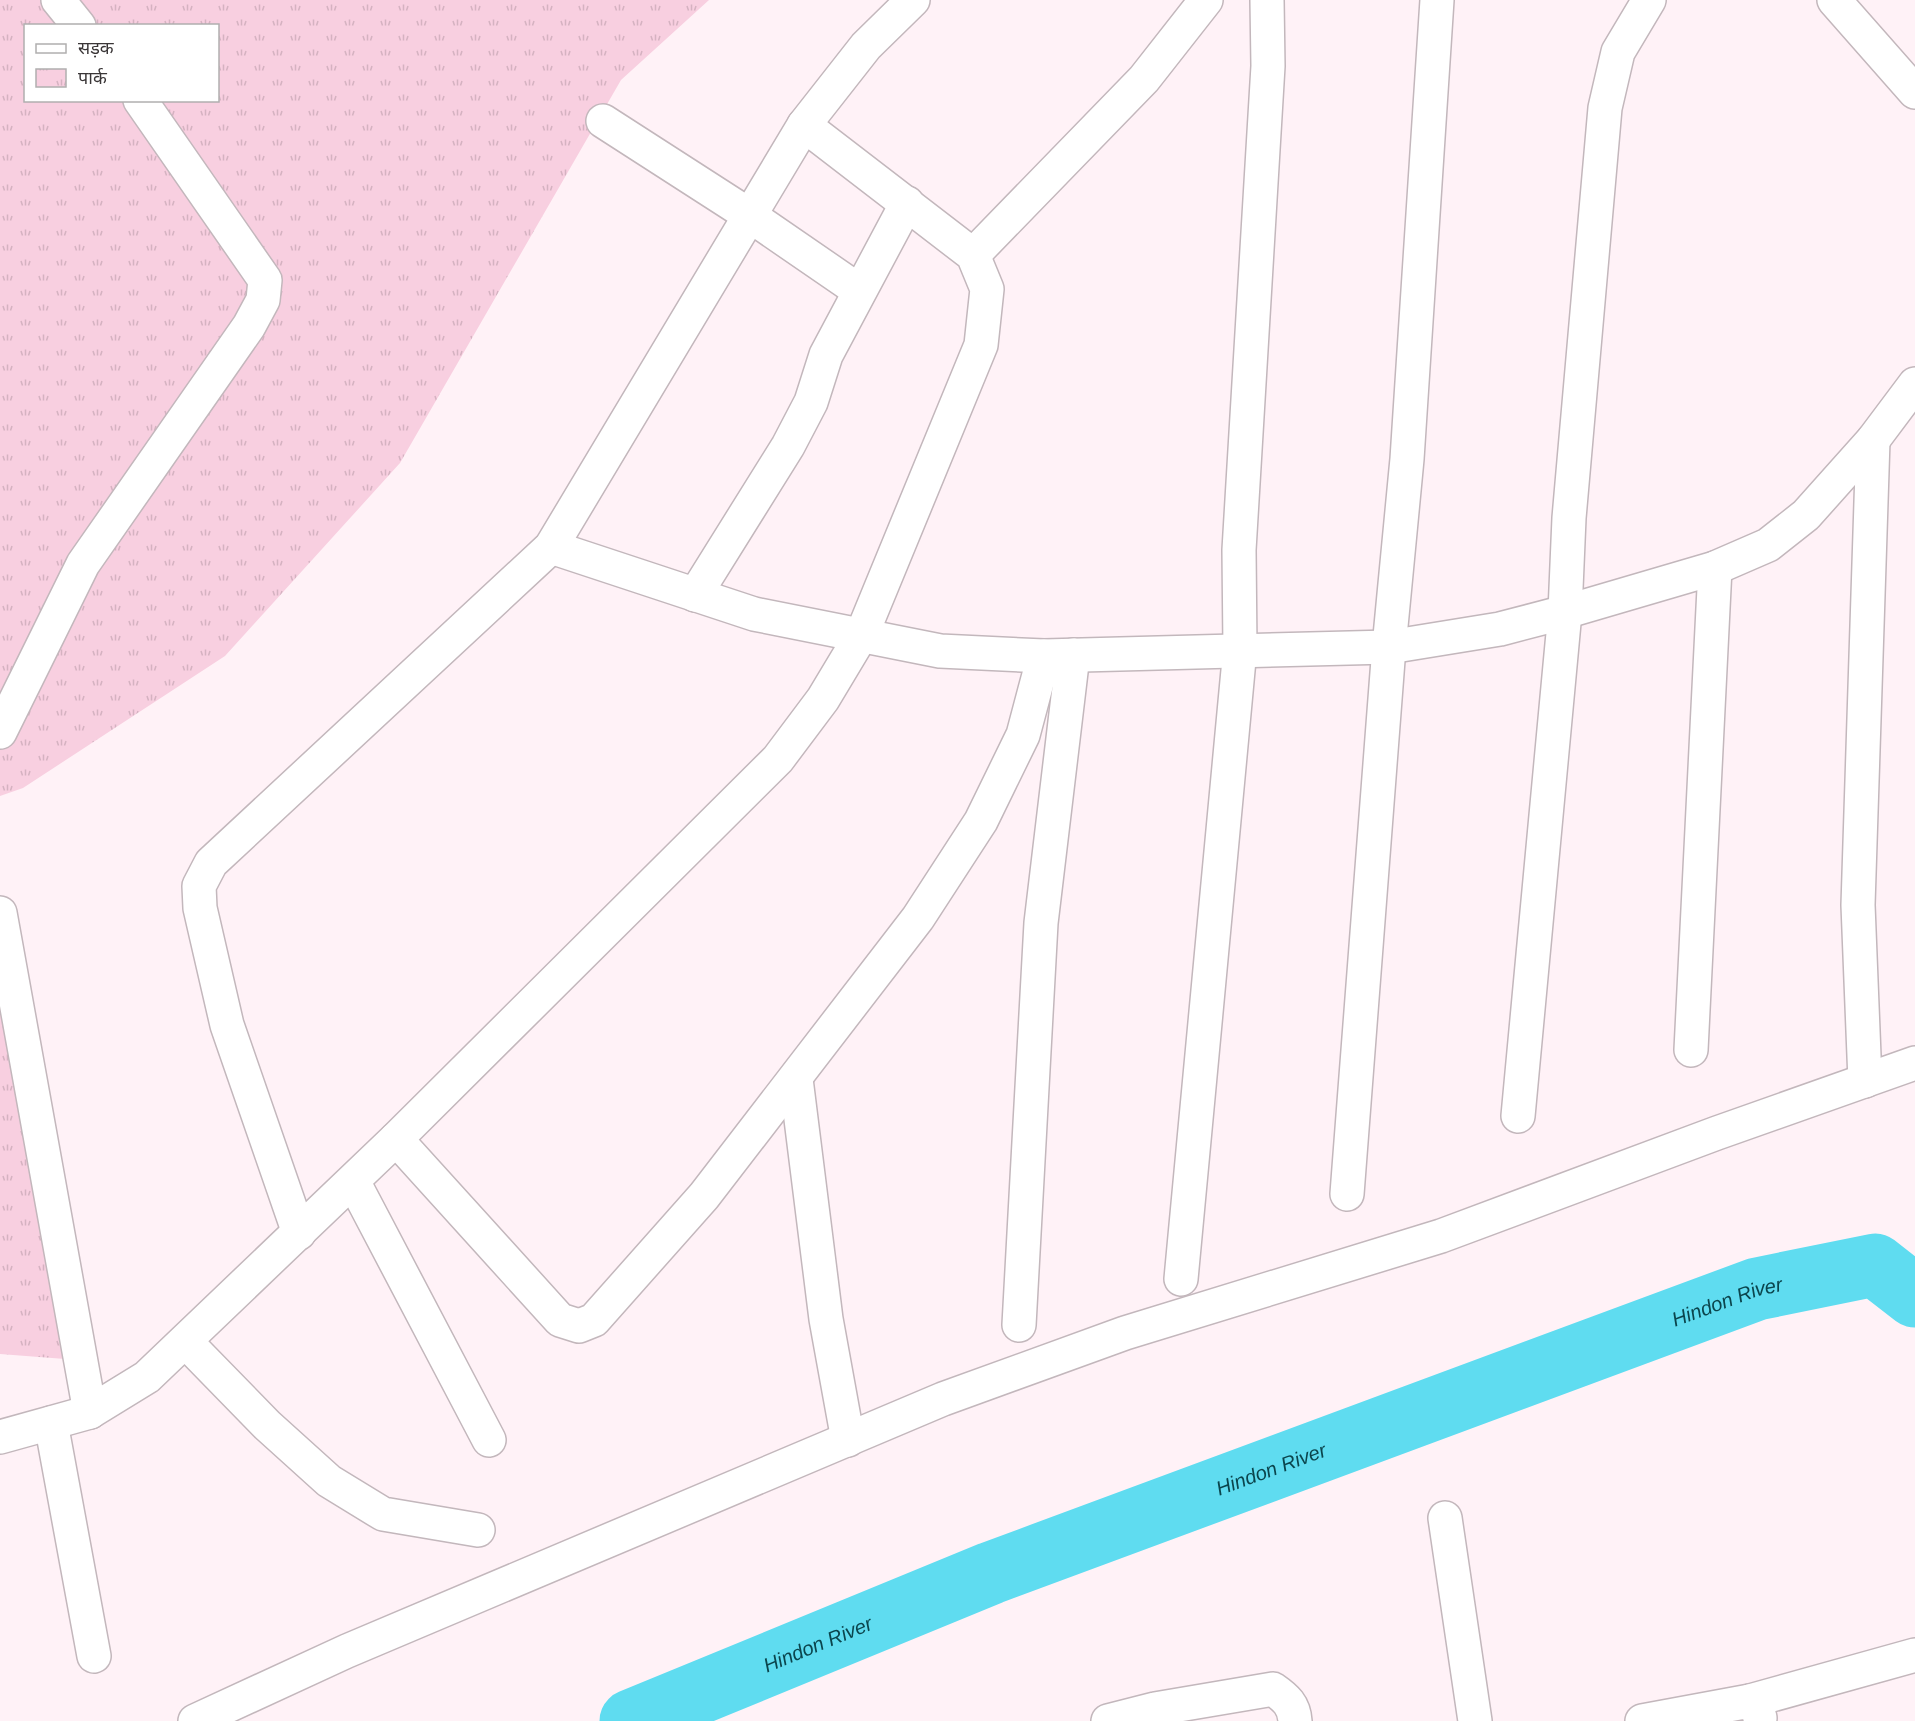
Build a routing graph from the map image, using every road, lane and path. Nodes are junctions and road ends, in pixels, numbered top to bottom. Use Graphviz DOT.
graph roads {
  1 [pos="58,0"];
  2 [pos="913,0"];
  3 [pos="1206,0"];
  4 [pos="1267,0"];
  5 [pos="1437,0"];
  6 [pos="1649,0"];
  7 [pos="1834,0"];
  8 [pos="77,24"];
  9 [pos="1915,92"];
  10 [pos="141,102"];
  11 [pos="603,121"];
  12 [pos="804,125"];
  13 [pos="907,203"];
  14 [pos="749,216"];
  15 [pos="973,255"];
  16 [pos="858,290"];
  17 [pos="1915,384"];
  18 [pos="1873,440"];
  19 [pos="551,547"];
  20 [pos="1715,568"];
  21 [pos="695,595"];
  22 [pos="1566,612"];
  23 [pos="862,634"];
  24 [pos="1389,646"];
  25 [pos="1240,649"];
  26 [pos="1058,656"];
  27 [pos="0,732"];
  28 [pos="0,913"];
  29 [pos="1691,1050"];
  30 [pos="1915,1063"];
  31 [pos="796,1079"];
  32 [pos="1865,1081"];
  33 [pos="1518,1116"];
  34 [pos="396,1140"];
  35 [pos="353,1181"];
  36 [pos="1347,1194"];
  37 [pos="299,1233"];
  38 [pos="1181,1279"];
  39 [pos="1019,1325"];
  40 [pos="186,1342"];
  41 [pos="90,1412"];
  42 [pos="51,1423"];
  43 [pos="0,1437"];
  44 [pos="489,1440"];
  45 [pos="848,1440"];
  46 [pos="1445,1518"];
  47 [pos="478,1530"];
  48 [pos="1915,1655"];
  49 [pos="94,1656"];
  50 [pos="1755,1711"];
  51 [pos="195,1721"];
  52 [pos="1108,1721"];
  53 [pos="1295,1721"];
  54 [pos="1475,1721"];
  55 [pos="1642,1721"];
  1 -- 8 [label="street"];
  2 -- 12 [label="street"];
  3 -- 15 [label="street"];
  4 -- 25 [label="street"];
  5 -- 24 [label="street"];
  6 -- 22 [label="street"];
  7 -- 9 [label="street"];
  10 -- 27 [label="street"];
  11 -- 14 [label="street"];
  12 -- 13 [label="street"];
  12 -- 14 [label="street"];
  13 -- 15 [label="street"];
  13 -- 16 [label="street"];
  14 -- 16 [label="street"];
  14 -- 19 [label="street"];
  15 -- 23 [label="street"];
  16 -- 21 [label="street"];
  17 -- 18 [label="street"];
  18 -- 20 [label="street"];
  18 -- 32 [label="street"];
  19 -- 21 [label="street"];
  19 -- 37 [label="street"];
  20 -- 22 [label="street"];
  20 -- 29 [label="street"];
  21 -- 23 [label="street"];
  22 -- 24 [label="street"];
  22 -- 33 [label="street"];
  23 -- 26 [label="street"];
  23 -- 34 [label="street"];
  24 -- 25 [label="street"];
  24 -- 36 [label="street"];
  25 -- 26 [label="street"];
  25 -- 38 [label="street"];
  26 -- 31 [label="street"];
  26 -- 39 [label="street"];
  28 -- 41 [label="street"];
  30 -- 32 [label="street"];
  31 -- 34 [label="street"];
  31 -- 45 [label="street"];
  32 -- 45 [label="street"];
  34 -- 35 [label="street"];
  35 -- 37 [label="street"];
  35 -- 44 [label="street"];
  37 -- 40 [label="street"];
  40 -- 41 [label="street"];
  40 -- 47 [label="street"];
  41 -- 42 [label="street"];
  42 -- 43 [label="street"];
  42 -- 49 [label="street"];
  45 -- 51 [label="street"];
  46 -- 54 [label="street"];
  48 -- 50 [label="street"];
  50 -- 55 [label="street"];
  52 -- 53 [label="street"];
}
